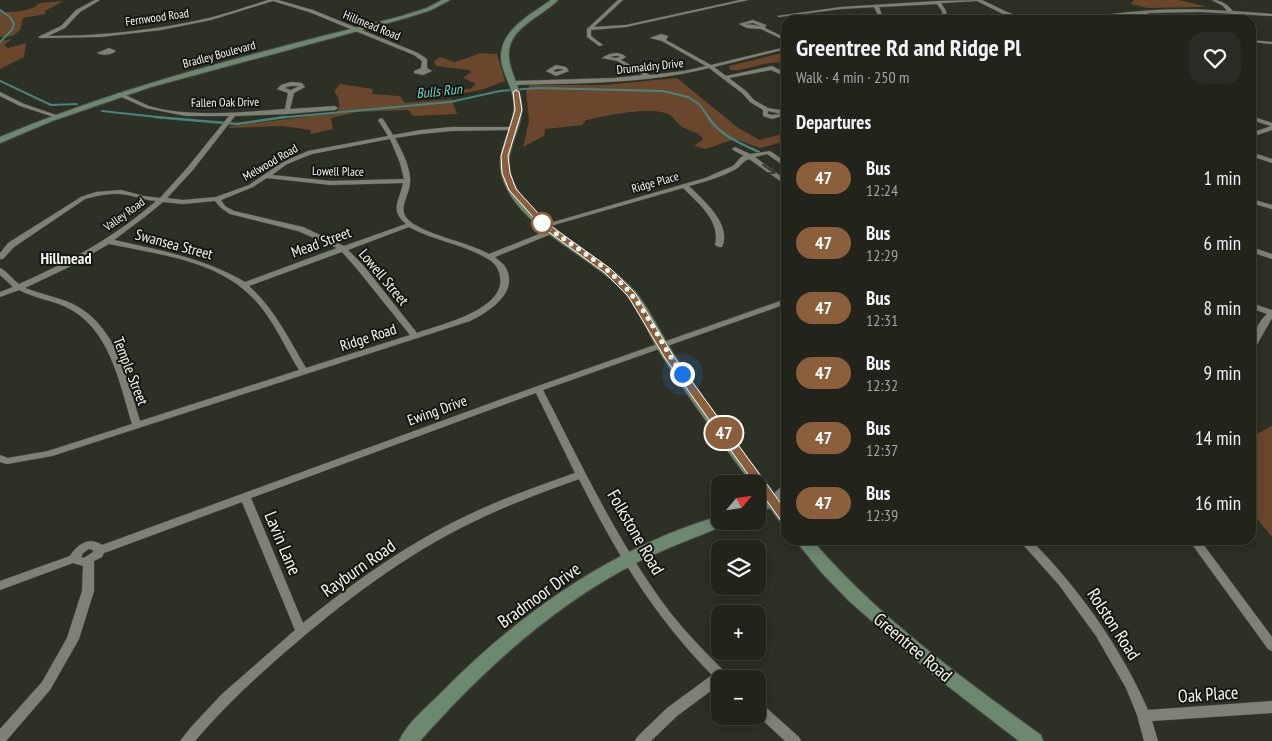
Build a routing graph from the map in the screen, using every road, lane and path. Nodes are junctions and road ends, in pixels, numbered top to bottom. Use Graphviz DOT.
graph roads {
  1 [pos="98,0"];
  2 [pos="273,0"];
  3 [pos="447,0"];
  4 [pos="555,0"];
  5 [pos="621,0"];
  6 [pos="746,0"];
  7 [pos="978,0"];
  8 [pos="1214,0"];
  9 [pos="938,2"];
  10 [pos="876,6"];
  11 [pos="1139,11"];
  12 [pos="1231,12"];
  13 [pos="786,15"];
  14 [pos="880,15"];
  15 [pos="944,15"];
  16 [pos="1014,15"];
  17 [pos="1113,15"];
  18 [pos="1149,15"];
  19 [pos="1272,15"];
  20 [pos="762,28"];
  21 [pos="588,29"];
  22 [pos="356,30"];
  23 [pos="114,32"];
  24 [pos="1256,36"];
  25 [pos="781,38"];
  26 [pos="1272,38"];
  27 [pos="663,40"];
  28 [pos="1256,41"];
  29 [pos="1272,43"];
  30 [pos="601,45"];
  31 [pos="109,49"];
  32 [pos="781,49"];
  33 [pos="618,60"];
  34 [pos="710,67"];
  35 [pos="424,69"];
  36 [pos="781,72"];
  37 [pos="561,73"];
  38 [pos="650,77"];
  39 [pos="726,77"];
  40 [pos="568,81"];
  41 [pos="515,88"];
  42 [pos="291,92"];
  43 [pos="0,94"];
  44 [pos="119,94"];
  45 [pos="335,108"];
  46 [pos="766,109"];
  47 [pos="287,112"];
  48 [pos="233,114"];
  49 [pos="56,116"];
  50 [pos="381,120"];
  51 [pos="1256,120"];
  52 [pos="1272,126"];
  53 [pos="512,129"];
  54 [pos="1256,133"];
  55 [pos="391,137"];
  56 [pos="0,140"];
  57 [pos="735,149"];
  58 [pos="750,156"];
  59 [pos="1256,156"];
  60 [pos="781,161"];
  61 [pos="1272,161"];
  62 [pos="268,176"];
  63 [pos="781,178"];
  64 [pos="407,181"];
  65 [pos="685,186"];
  66 [pos="217,199"];
  67 [pos="162,200"];
  68 [pos="1256,202"];
  69 [pos="1272,207"];
  70 [pos="409,225"];
  71 [pos="549,229"];
  72 [pos="107,241"];
  73 [pos="719,245"];
  74 [pos="342,248"];
  75 [pos="1256,251"];
  76 [pos="490,256"];
  77 [pos="1272,256"];
  78 [pos="0,257"];
  79 [pos="0,270"];
  80 [pos="243,285"];
  81 [pos="17,288"];
  82 [pos="0,295"];
  83 [pos="781,303"];
  84 [pos="1256,307"];
  85 [pos="1272,313"];
  86 [pos="415,336"];
  87 [pos="1256,338"];
  88 [pos="662,345"];
  89 [pos="304,372"];
  90 [pos="538,390"];
  91 [pos="138,426"];
  92 [pos="2,462"];
  93 [pos="582,474"];
  94 [pos="245,496"];
  95 [pos="780,502"];
  96 [pos="766,505"];
  97 [pos="711,525"];
  98 [pos="807,545"];
  99 [pos="1029,545"];
  100 [pos="1198,545"];
  101 [pos="99,550"];
  102 [pos="75,558"];
  103 [pos="628,560"];
  104 [pos="89,561"];
  105 [pos="0,586"];
  106 [pos="302,630"];
  107 [pos="1272,646"];
  108 [pos="716,670"];
  109 [pos="711,685"];
  110 [pos="1272,707"];
  111 [pos="766,715"];
  112 [pos="1146,716"];
  113 [pos="0,738"];
  114 [pos="187,741"];
  115 [pos="408,741"];
  116 [pos="642,741"];
  117 [pos="794,741"];
  118 [pos="1034,741"];
  119 [pos="1151,741"];
  1 -- 23 [label="street, Fernwood Road"];
  2 -- 22 [label="street, Hillmead Road"];
  2 -- 23 [label="street, Fernwood Road"];
  3 -- 22 [label="street, Bradley Boulevard"];
  4 -- 41 [label="street"];
  5 -- 21 [label="street"];
  6 -- 21 [label="street"];
  7 -- 9 [label="street"];
  7 -- 16 [label="street"];
  8 -- 12 [label="street"];
  9 -- 10 [label="street"];
  9 -- 15 [label="street"];
  10 -- 13 [label="street"];
  10 -- 14 [label="street"];
  11 -- 12 [label="street"];
  11 -- 17 [label="street"];
  11 -- 18 [label="street"];
  12 -- 19 [label="street"];
  20 -- 25 [label="street"];
  21 -- 30 [label="street"];
  22 -- 35 [label="street, Hillmead Road"];
  22 -- 44 [label="street, Bradley Boulevard"];
  23 -- 31 [label="street"];
  24 -- 26 [label="street"];
  27 -- 34 [label="street"];
  28 -- 29 [label="street"];
  32 -- 34 [label="street, Drumaldry Drive"];
  33 -- 38 [label="street"];
  34 -- 38 [label="street, Drumaldry Drive"];
  34 -- 39 [label="street"];
  36 -- 39 [label="street"];
  37 -- 40 [label="street"];
  38 -- 40 [label="street, Drumaldry Drive"];
  39 -- 46 [label="street"];
  40 -- 41 [label="street, Drumaldry Drive"];
  41 -- 53 [label="street"];
  42 -- 47 [label="street"];
  43 -- 49 [label="street"];
  44 -- 48 [label="street, Fallen Oak Drive"];
  44 -- 49 [label="street, Bradley Boulevard"];
  45 -- 47 [label="street, Fallen Oak Drive"];
  47 -- 48 [label="street, Fallen Oak Drive"];
  48 -- 67 [label="street, Valley Road"];
  49 -- 56 [label="street, Bradley Boulevard"];
  50 -- 55 [label="street"];
  51 -- 52 [label="street"];
  52 -- 54 [label="street"];
  53 -- 55 [label="street, Melwood Road"];
  53 -- 71 [label="street"];
  55 -- 62 [label="street, Melwood Road"];
  55 -- 64 [label="street"];
  57 -- 58 [label="street"];
  58 -- 60 [label="street, Ridge Place"];
  58 -- 63 [label="street, one-way"];
  58 -- 65 [label="street, Ridge Place"];
  59 -- 61 [label="street"];
  62 -- 64 [label="street, Lowell Place"];
  62 -- 66 [label="street, Melwood Road"];
  64 -- 70 [label="street"];
  65 -- 71 [label="street, Ridge Place"];
  65 -- 73 [label="street"];
  66 -- 67 [label="street, Melwood Road"];
  66 -- 74 [label="street, Lowell Street"];
  67 -- 72 [label="street, Valley Road"];
  67 -- 78 [label="street, Melwood Road"];
  68 -- 69 [label="street"];
  70 -- 74 [label="street, Mead Street"];
  70 -- 76 [label="street"];
  71 -- 76 [label="street, Ridge Place"];
  71 -- 88 [label="street"];
  72 -- 80 [label="street, Swansea Street"];
  72 -- 81 [label="street, Valley Road"];
  74 -- 80 [label="street, Mead Street"];
  74 -- 86 [label="street, Lowell Street"];
  75 -- 77 [label="street"];
  76 -- 86 [label="street, Ridge Road"];
  79 -- 81 [label="street"];
  80 -- 89 [label="street, Swansea Street"];
  81 -- 82 [label="street, Valley Road"];
  81 -- 91 [label="street, Temple Street"];
  83 -- 88 [label="street, Ewing Drive"];
  84 -- 85 [label="street"];
  85 -- 87 [label="street"];
  86 -- 89 [label="street, Ridge Road"];
  88 -- 90 [label="street, Ewing Drive"];
  88 -- 95 [label="street"];
  89 -- 91 [label="street, Ridge Road"];
  90 -- 93 [label="street, Folkstone Road"];
  90 -- 94 [label="street, Ewing Drive"];
  91 -- 92 [label="street, Ridge Road"];
  93 -- 103 [label="street, Folkstone Road"];
  93 -- 106 [label="street, Rayburn Road"];
  94 -- 101 [label="street, Ewing Drive"];
  94 -- 106 [label="street, Lavin Lane"];
  95 -- 96 [label="street"];
  97 -- 103 [label="street, Bradmoor Drive"];
  98 -- 118 [label="street, Greentree Road"];
  99 -- 112 [label="street, Rolston Road"];
  100 -- 107 [label="street"];
  101 -- 102 [label="street"];
  101 -- 104 [label="street"];
  102 -- 104 [label="street"];
  102 -- 105 [label="street"];
  103 -- 108 [label="street, Folkstone Road"];
  103 -- 115 [label="street, Bradmoor Drive"];
  104 -- 113 [label="street"];
  106 -- 114 [label="street, Rayburn Road"];
  109 -- 116 [label="street"];
  110 -- 112 [label="street, Oak Place"];
  111 -- 117 [label="street"];
  112 -- 119 [label="street, Rolston Road"];
}
